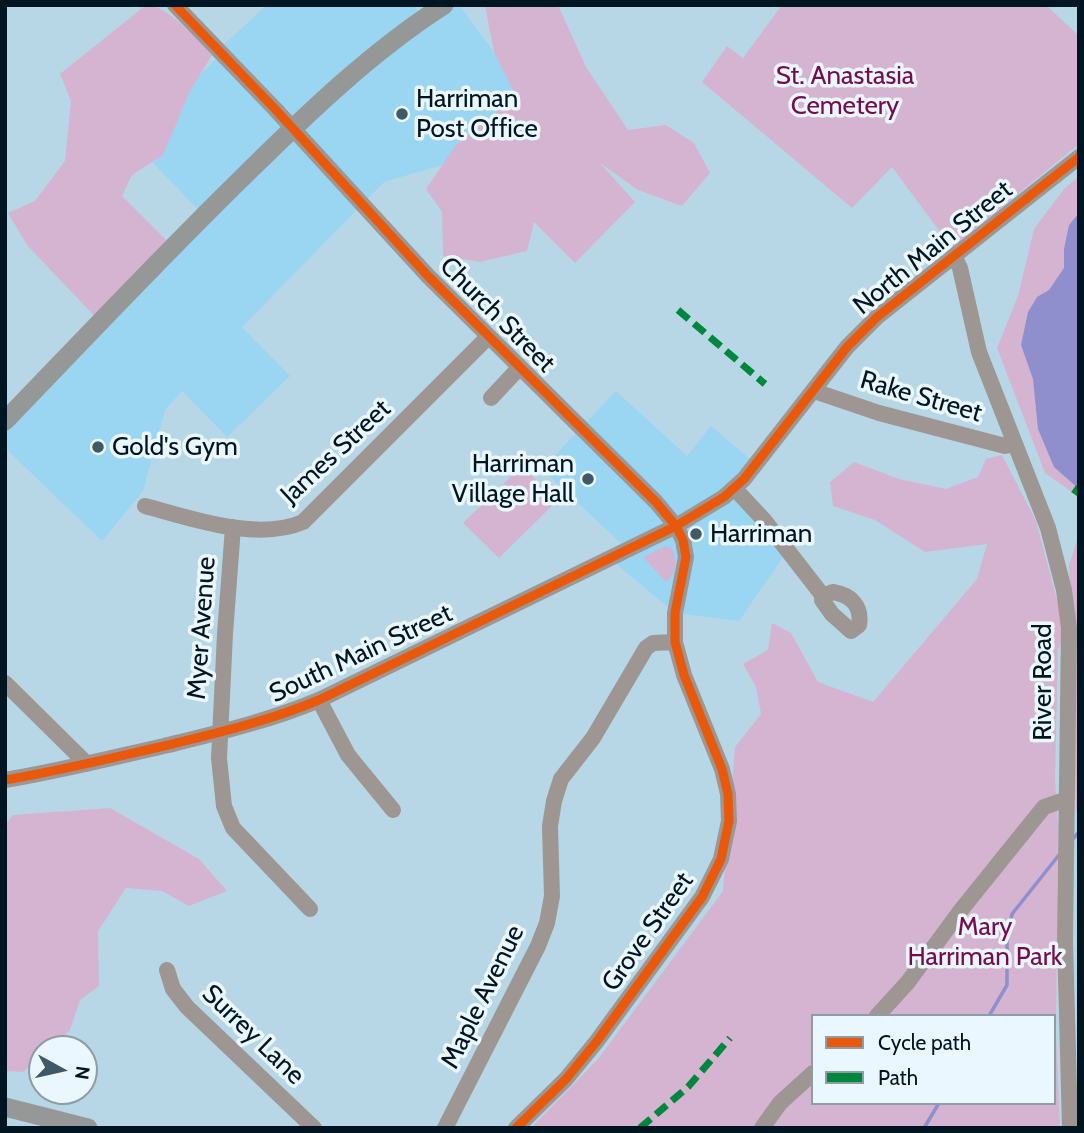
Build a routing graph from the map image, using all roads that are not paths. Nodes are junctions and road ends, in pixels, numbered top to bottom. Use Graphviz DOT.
graph roads {
  1 [pos="175,5"];
  2 [pos="444,5"];
  3 [pos="292,129"];
  4 [pos="1079,158"];
  5 [pos="954,256"];
  6 [pos="488,337"];
  7 [pos="519,368"];
  8 [pos="814,391"];
  9 [pos="491,398"];
  10 [pos="5,421"];
  11 [pos="1014,444"];
  12 [pos="735,489"];
  13 [pos="145,506"];
  14 [pos="676,526"];
  15 [pos="233,527"];
  16 [pos="823,596"];
  17 [pos="676,642"];
  18 [pos="5,683"];
  19 [pos="319,700"];
  20 [pos="220,732"];
  21 [pos="87,764"];
  22 [pos="5,780"];
  23 [pos="1066,806"];
  24 [pos="393,810"];
  25 [pos="1072,875"];
  26 [pos="310,909"];
  27 [pos="1072,935"];
  28 [pos="167,970"];
  29 [pos="879,1014"];
  30 [pos="811,1075"];
  31 [pos="5,1107"];
  32 [pos="88,1128"];
  33 [pos="314,1128"];
  34 [pos="445,1128"];
  35 [pos="516,1128"];
  36 [pos="762,1128"];
  37 [pos="1070,1128"];
  1 -- 3 [label="street, Church Street"];
  2 -- 3 [label="main road"];
  3 -- 6 [label="street, Church Street"];
  3 -- 10 [label="main road"];
  4 -- 5 [label="street, North Main Street"];
  5 -- 8 [label="street, North Main Street"];
  5 -- 11 [label="street, River Road"];
  6 -- 7 [label="street, Church Street"];
  6 -- 15 [label="street, James Street"];
  7 -- 9 [label="street"];
  7 -- 14 [label="street, Church Street"];
  8 -- 11 [label="street, Rake Street"];
  8 -- 12 [label="street, North Main Street"];
  11 -- 23 [label="street, River Road"];
  12 -- 14 [label="street, North Main Street"];
  12 -- 16 [label="street"];
  13 -- 15 [label="street, James Street"];
  14 -- 17 [label="street, Grove Street"];
  14 -- 19 [label="street, South Main Street"];
  15 -- 20 [label="street, Myer Avenue"];
  17 -- 34 [label="street, Maple Avenue"];
  17 -- 35 [label="street, Grove Street"];
  18 -- 21 [label="street"];
  19 -- 20 [label="street, South Main Street"];
  19 -- 24 [label="street"];
  20 -- 21 [label="street, South Main Street"];
  20 -- 26 [label="street, Myer Avenue"];
  21 -- 22 [label="street, South Main Street"];
  23 -- 25 [label="street, River Road"];
  23 -- 29 [label="street"];
  25 -- 27 [label="street, River Road"];
  27 -- 37 [label="street, River Road"];
  28 -- 33 [label="street, Surrey Lane"];
  30 -- 36 [label="street"];
  31 -- 32 [label="main road"];
}
